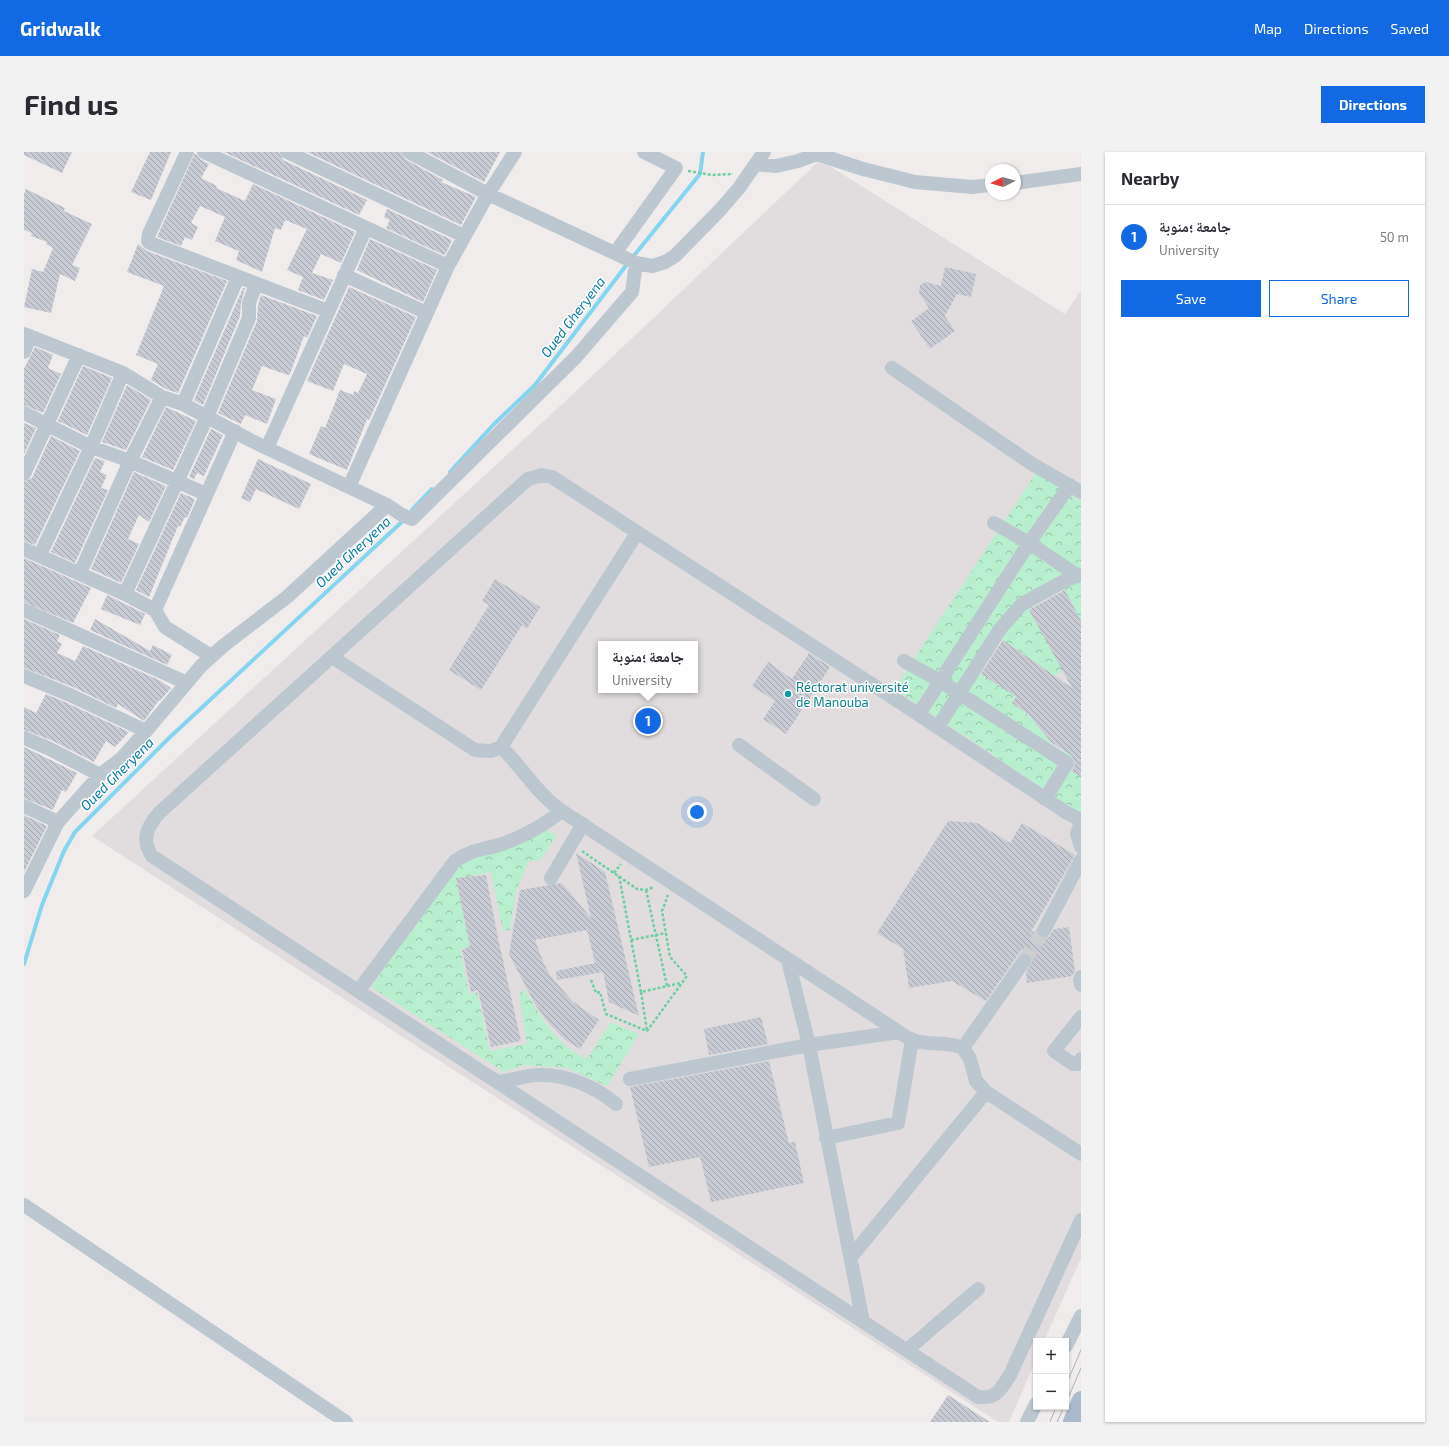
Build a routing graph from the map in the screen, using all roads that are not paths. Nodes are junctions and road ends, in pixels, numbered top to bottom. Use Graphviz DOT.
graph roads {
  1 [pos="187,152"];
  2 [pos="204,152"];
  3 [pos="287,152"];
  4 [pos="409,152"];
  5 [pos="515,152"];
  6 [pos="644,152"];
  7 [pos="764,152"];
  8 [pos="756,164"];
  9 [pos="1081,174"];
  10 [pos="1021,182"];
  11 [pos="985,186"];
  12 [pos="488,194"];
  13 [pos="366,228"];
  14 [pos="464,236"];
  15 [pos="626,258"];
  16 [pos="448,266"];
  17 [pos="344,275"];
  18 [pos="238,277"];
  19 [pos="256,284"];
  20 [pos="328,311"];
  21 [pos="427,312"];
  22 [pos="27,335"];
  23 [pos="24,352"];
  24 [pos="79,355"];
  25 [pos="892,368"];
  26 [pos="123,373"];
  27 [pos="162,396"];
  28 [pos="183,404"];
  29 [pos="24,413"];
  30 [pos="207,417"];
  31 [pos="46,423"];
  32 [pos="235,431"];
  33 [pos="91,447"];
  34 [pos="267,448"];
  35 [pos="130,461"];
  36 [pos="24,474"];
  37 [pos="177,482"];
  38 [pos="349,487"];
  39 [pos="1076,488"];
  40 [pos="206,494"];
  41 [pos="387,505"];
  42 [pos="994,523"];
  43 [pos="637,533"];
  44 [pos="1029,543"];
  45 [pos="24,548"];
  46 [pos="40,555"];
  47 [pos="80,573"];
  48 [pos="1080,576"];
  49 [pos="125,594"];
  50 [pos="24,610"];
  51 [pos="155,610"];
  52 [pos="211,656"];
  53 [pos="332,657"];
  54 [pos="904,661"];
  55 [pos="24,676"];
  56 [pos="940,681"];
  57 [pos="187,683"];
  58 [pos="958,694"];
  59 [pos="918,714"];
  60 [pos="938,727"];
  61 [pos="146,731"];
  62 [pos="24,738"];
  63 [pos="739,745"];
  64 [pos="501,747"];
  65 [pos="100,775"];
  66 [pos="814,799"];
  67 [pos="1045,799"];
  68 [pos="24,806"];
  69 [pos="562,811"];
  70 [pos="1081,821"];
  71 [pos="58,822"];
  72 [pos="582,824"];
  73 [pos="1081,847"];
  74 [pos="1081,860"];
  75 [pos="27,874"];
  76 [pos="551,878"];
  77 [pos="24,891"];
  78 [pos="1044,930"];
  79 [pos="788,960"];
  80 [pos="1024,962"];
  81 [pos="1081,977"];
  82 [pos="1081,985"];
  83 [pos="359,990"];
  84 [pos="1081,1017"];
  85 [pos="899,1032"];
  86 [pos="912,1040"];
  87 [pos="809,1045"];
  88 [pos="963,1048"];
  89 [pos="1081,1059"];
  90 [pos="630,1079"];
  91 [pos="497,1082"];
  92 [pos="986,1092"];
  93 [pos="616,1104"];
  94 [pos="826,1138"];
  95 [pos="1081,1154"];
  96 [pos="24,1205"];
  97 [pos="1081,1220"];
  98 [pos="851,1258"];
  99 [pos="978,1289"];
  100 [pos="1081,1316"];
  101 [pos="863,1322"];
  102 [pos="1069,1340"];
  103 [pos="907,1350"];
  104 [pos="1081,1400"];
  105 [pos="1033,1410"];
  106 [pos="346,1422"];
  107 [pos="1027,1422"];
  108 [pos="1072,1422"];
  1 -- 18 [label="street"];
  2 -- 13 [label="street"];
  3 -- 14 [label="street"];
  4 -- 12 [label="street"];
  5 -- 12 [label="street"];
  6 -- 15 [label="street"];
  7 -- 8 [label="street"];
  8 -- 11 [label="street"];
  8 -- 15 [label="street"];
  9 -- 10 [label="street"];
  12 -- 14 [label="street"];
  12 -- 15 [label="street"];
  13 -- 16 [label="street"];
  13 -- 17 [label="street"];
  14 -- 16 [label="street"];
  15 -- 41 [label="street"];
  16 -- 21 [label="street"];
  17 -- 20 [label="street"];
  17 -- 21 [label="street"];
  18 -- 19 [label="street"];
  18 -- 28 [label="street"];
  19 -- 20 [label="street"];
  19 -- 30 [label="street"];
  20 -- 34 [label="street"];
  21 -- 38 [label="street"];
  22 -- 23 [label="street"];
  22 -- 24 [label="street"];
  24 -- 26 [label="street"];
  24 -- 31 [label="street"];
  25 -- 39 [label="street"];
  26 -- 27 [label="street"];
  26 -- 33 [label="street"];
  27 -- 28 [label="street"];
  27 -- 35 [label="street"];
  28 -- 30 [label="street"];
  29 -- 31 [label="street"];
  30 -- 32 [label="street"];
  30 -- 37 [label="street"];
  31 -- 33 [label="street"];
  31 -- 36 [label="street"];
  32 -- 34 [label="street"];
  32 -- 40 [label="street"];
  33 -- 35 [label="street"];
  33 -- 46 [label="street"];
  34 -- 38 [label="street"];
  35 -- 37 [label="street"];
  35 -- 47 [label="street"];
  37 -- 40 [label="street"];
  37 -- 49 [label="street"];
  38 -- 41 [label="street"];
  39 -- 44 [label="street"];
  40 -- 51 [label="street"];
  41 -- 52 [label="street"];
  42 -- 44 [label="street"];
  43 -- 53 [label="street"];
  43 -- 59 [label="street"];
  43 -- 64 [label="street"];
  44 -- 48 [label="street"];
  44 -- 56 [label="street"];
  45 -- 46 [label="street"];
  46 -- 47 [label="street"];
  47 -- 49 [label="street"];
  48 -- 58 [label="street"];
  49 -- 51 [label="street"];
  50 -- 57 [label="street"];
  51 -- 52 [label="street"];
  52 -- 57 [label="street"];
  53 -- 64 [label="street"];
  53 -- 83 [label="street"];
  54 -- 56 [label="street"];
  55 -- 61 [label="street"];
  56 -- 58 [label="street"];
  56 -- 59 [label="street"];
  57 -- 61 [label="street"];
  58 -- 60 [label="street"];
  58 -- 67 [label="street"];
  59 -- 60 [label="street"];
  60 -- 67 [label="street"];
  61 -- 65 [label="street"];
  62 -- 65 [label="street"];
  63 -- 66 [label="street"];
  64 -- 69 [label="street"];
  65 -- 71 [label="street"];
  67 -- 70 [label="street"];
  68 -- 71 [label="street"];
  69 -- 72 [label="street"];
  69 -- 83 [label="street"];
  70 -- 73 [label="street"];
  71 -- 75 [label="street"];
  72 -- 76 [label="street"];
  72 -- 79 [label="street"];
  74 -- 78 [label="street"];
  75 -- 77 [label="street"];
  79 -- 85 [label="street"];
  79 -- 87 [label="street"];
  80 -- 88 [label="street"];
  81 -- 82 [label="street"];
  83 -- 91 [label="street"];
  84 -- 89 [label="street"];
  85 -- 86 [label="street"];
  85 -- 87 [label="street"];
  86 -- 88 [label="street"];
  86 -- 94 [label="street"];
  87 -- 90 [label="street"];
  87 -- 94 [label="street"];
  88 -- 92 [label="street"];
  91 -- 93 [label="street"];
  91 -- 101 [label="street"];
  92 -- 95 [label="street"];
  92 -- 98 [label="street"];
  94 -- 98 [label="street"];
  96 -- 106 [label="street"];
  97 -- 103 [label="street"];
  98 -- 101 [label="street"];
  99 -- 103 [label="street"];
  100 -- 102 [label="street"];
  101 -- 103 [label="street"];
  104 -- 108 [label="main road"];
  105 -- 107 [label="street"];
}
